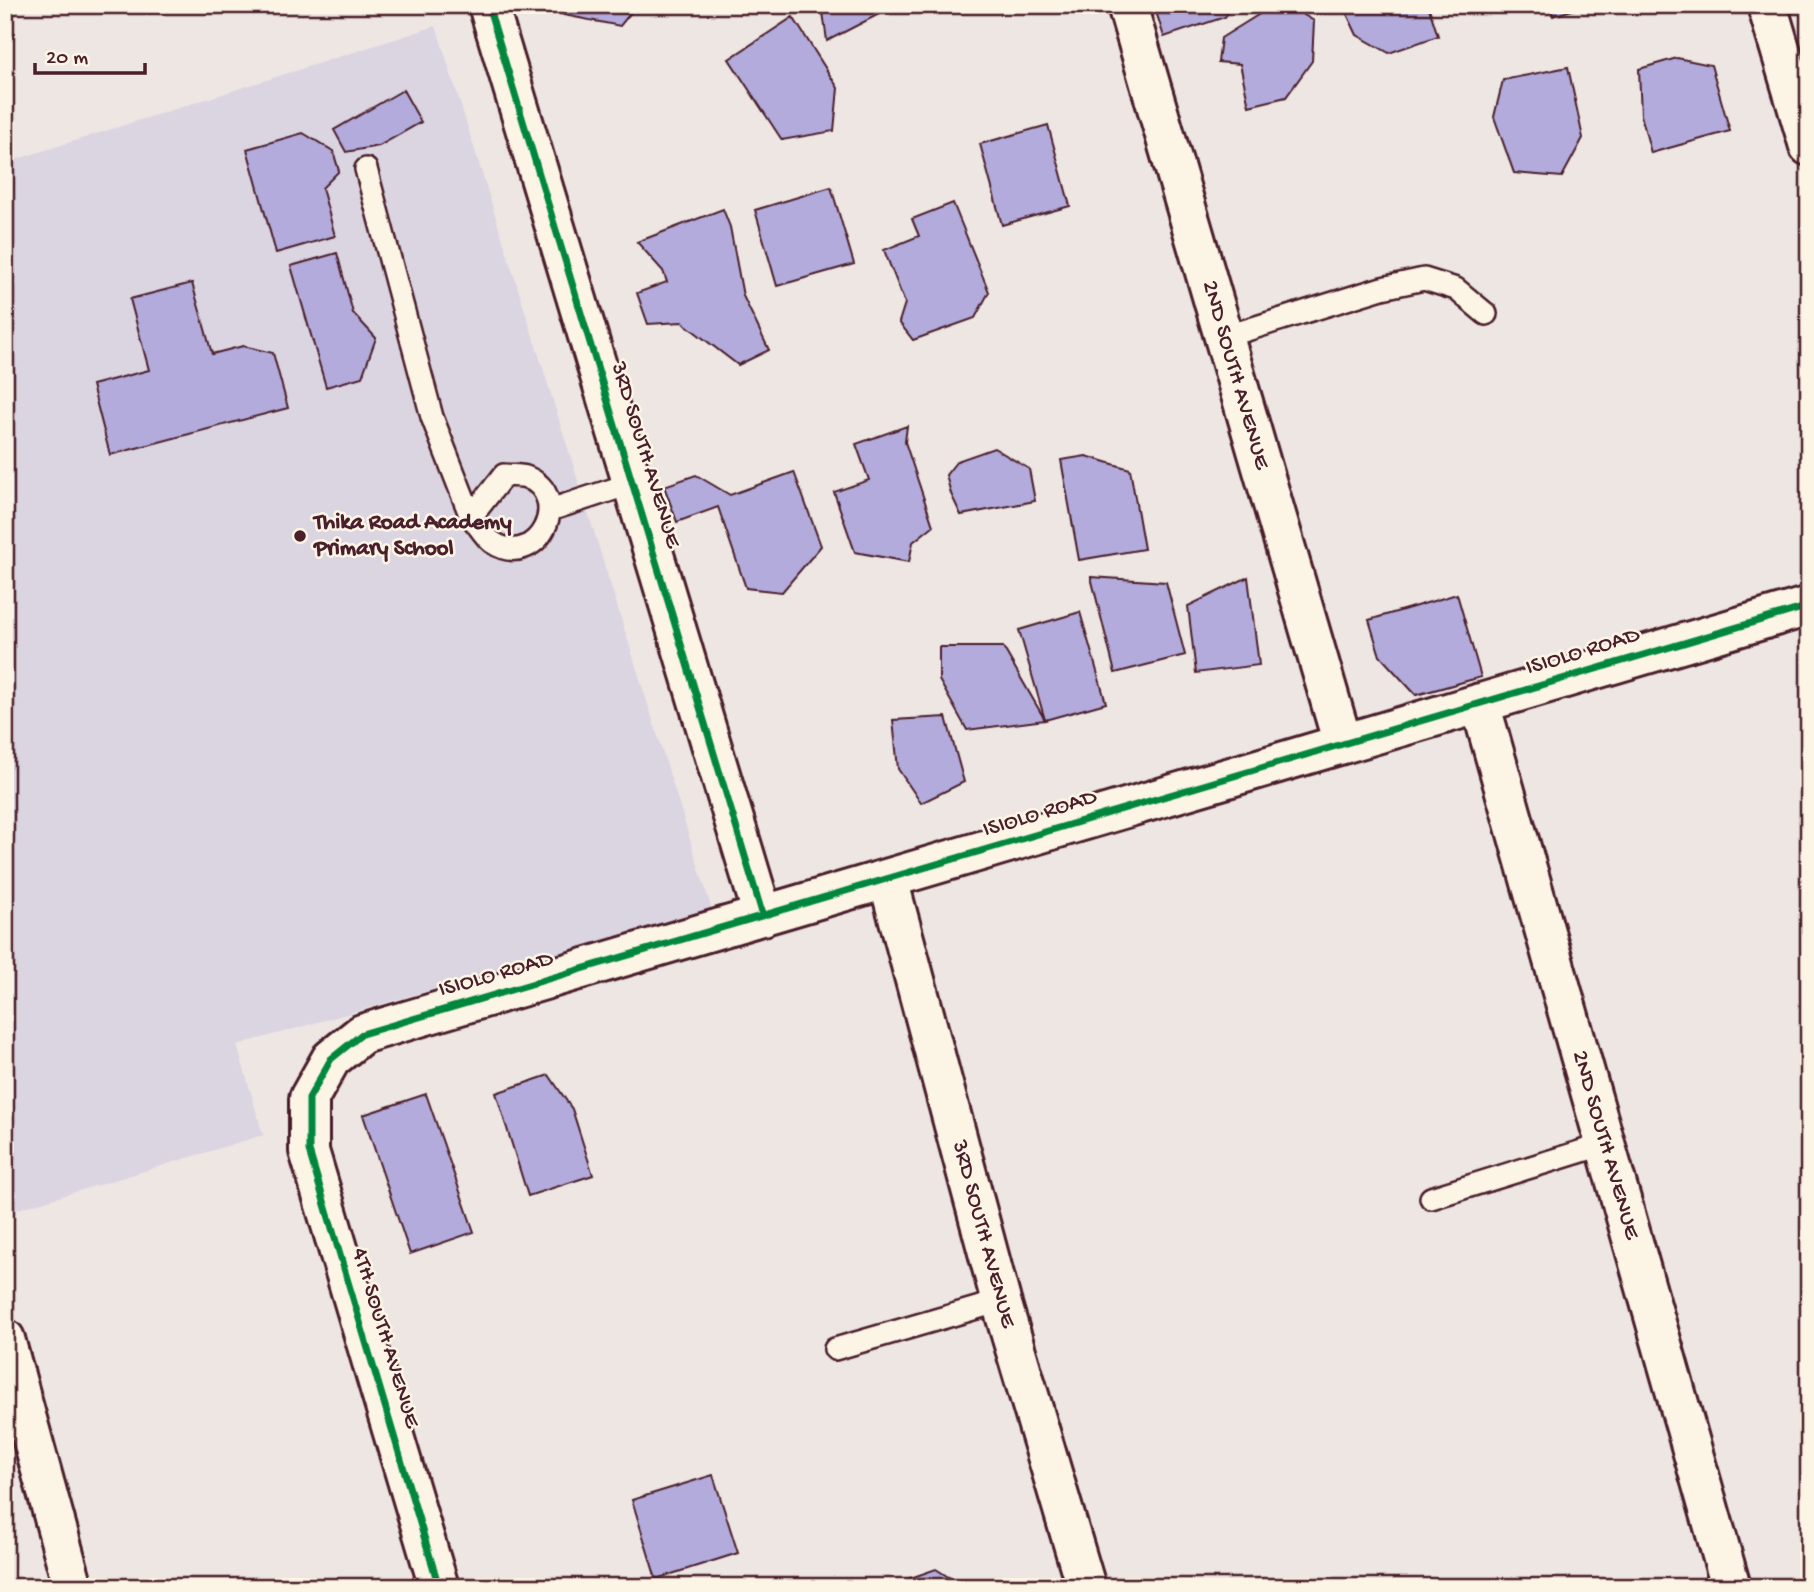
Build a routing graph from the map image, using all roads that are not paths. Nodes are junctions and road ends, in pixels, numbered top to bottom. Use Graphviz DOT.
graph roads {
  1 [pos="488,5"];
  2 [pos="1128,5"];
  3 [pos="1767,5"];
  4 [pos="1809,146"];
  5 [pos="366,169"];
  6 [pos="1486,314"];
  7 [pos="1224,337"];
  8 [pos="633,483"];
  9 [pos="550,510"];
  10 [pos="471,517"];
  11 [pos="1809,606"];
  12 [pos="1480,703"];
  13 [pos="1343,744"];
  14 [pos="888,879"];
  15 [pos="763,916"];
  16 [pos="309,1098"];
  17 [pos="1605,1144"];
  18 [pos="1431,1198"];
  19 [pos="1000,1300"];
  20 [pos="5,1339"];
  21 [pos="835,1349"];
  22 [pos="73,1587"];
  23 [pos="439,1587"];
  24 [pos="1086,1587"];
  25 [pos="1731,1587"];
  1 -- 8 [label="street, 3RD SOUTH AVENUE"];
  2 -- 7 [label="street, 2ND SOUTH AVENUE"];
  3 -- 4 [label="street"];
  5 -- 10 [label="lane"];
  6 -- 7 [label="lane"];
  7 -- 13 [label="street, 2ND SOUTH AVENUE"];
  8 -- 9 [label="lane"];
  8 -- 15 [label="street, 3RD SOUTH AVENUE"];
  9 -- 10 [label="lane"];
  9 -- 10 [label="lane"];
  11 -- 12 [label="street, ISIOLO ROAD"];
  12 -- 13 [label="street, ISIOLO ROAD"];
  12 -- 17 [label="street, 2ND SOUTH AVENUE"];
  13 -- 14 [label="street, ISIOLO ROAD"];
  14 -- 15 [label="street, ISIOLO ROAD"];
  14 -- 19 [label="street, 3RD SOUTH AVENUE"];
  15 -- 16 [label="street, ISIOLO ROAD"];
  16 -- 23 [label="street, 4TH SOUTH AVENUE"];
  17 -- 18 [label="lane"];
  17 -- 25 [label="street, 2ND SOUTH AVENUE"];
  19 -- 21 [label="lane"];
  19 -- 24 [label="street, 3RD SOUTH AVENUE"];
  20 -- 22 [label="street"];
}
